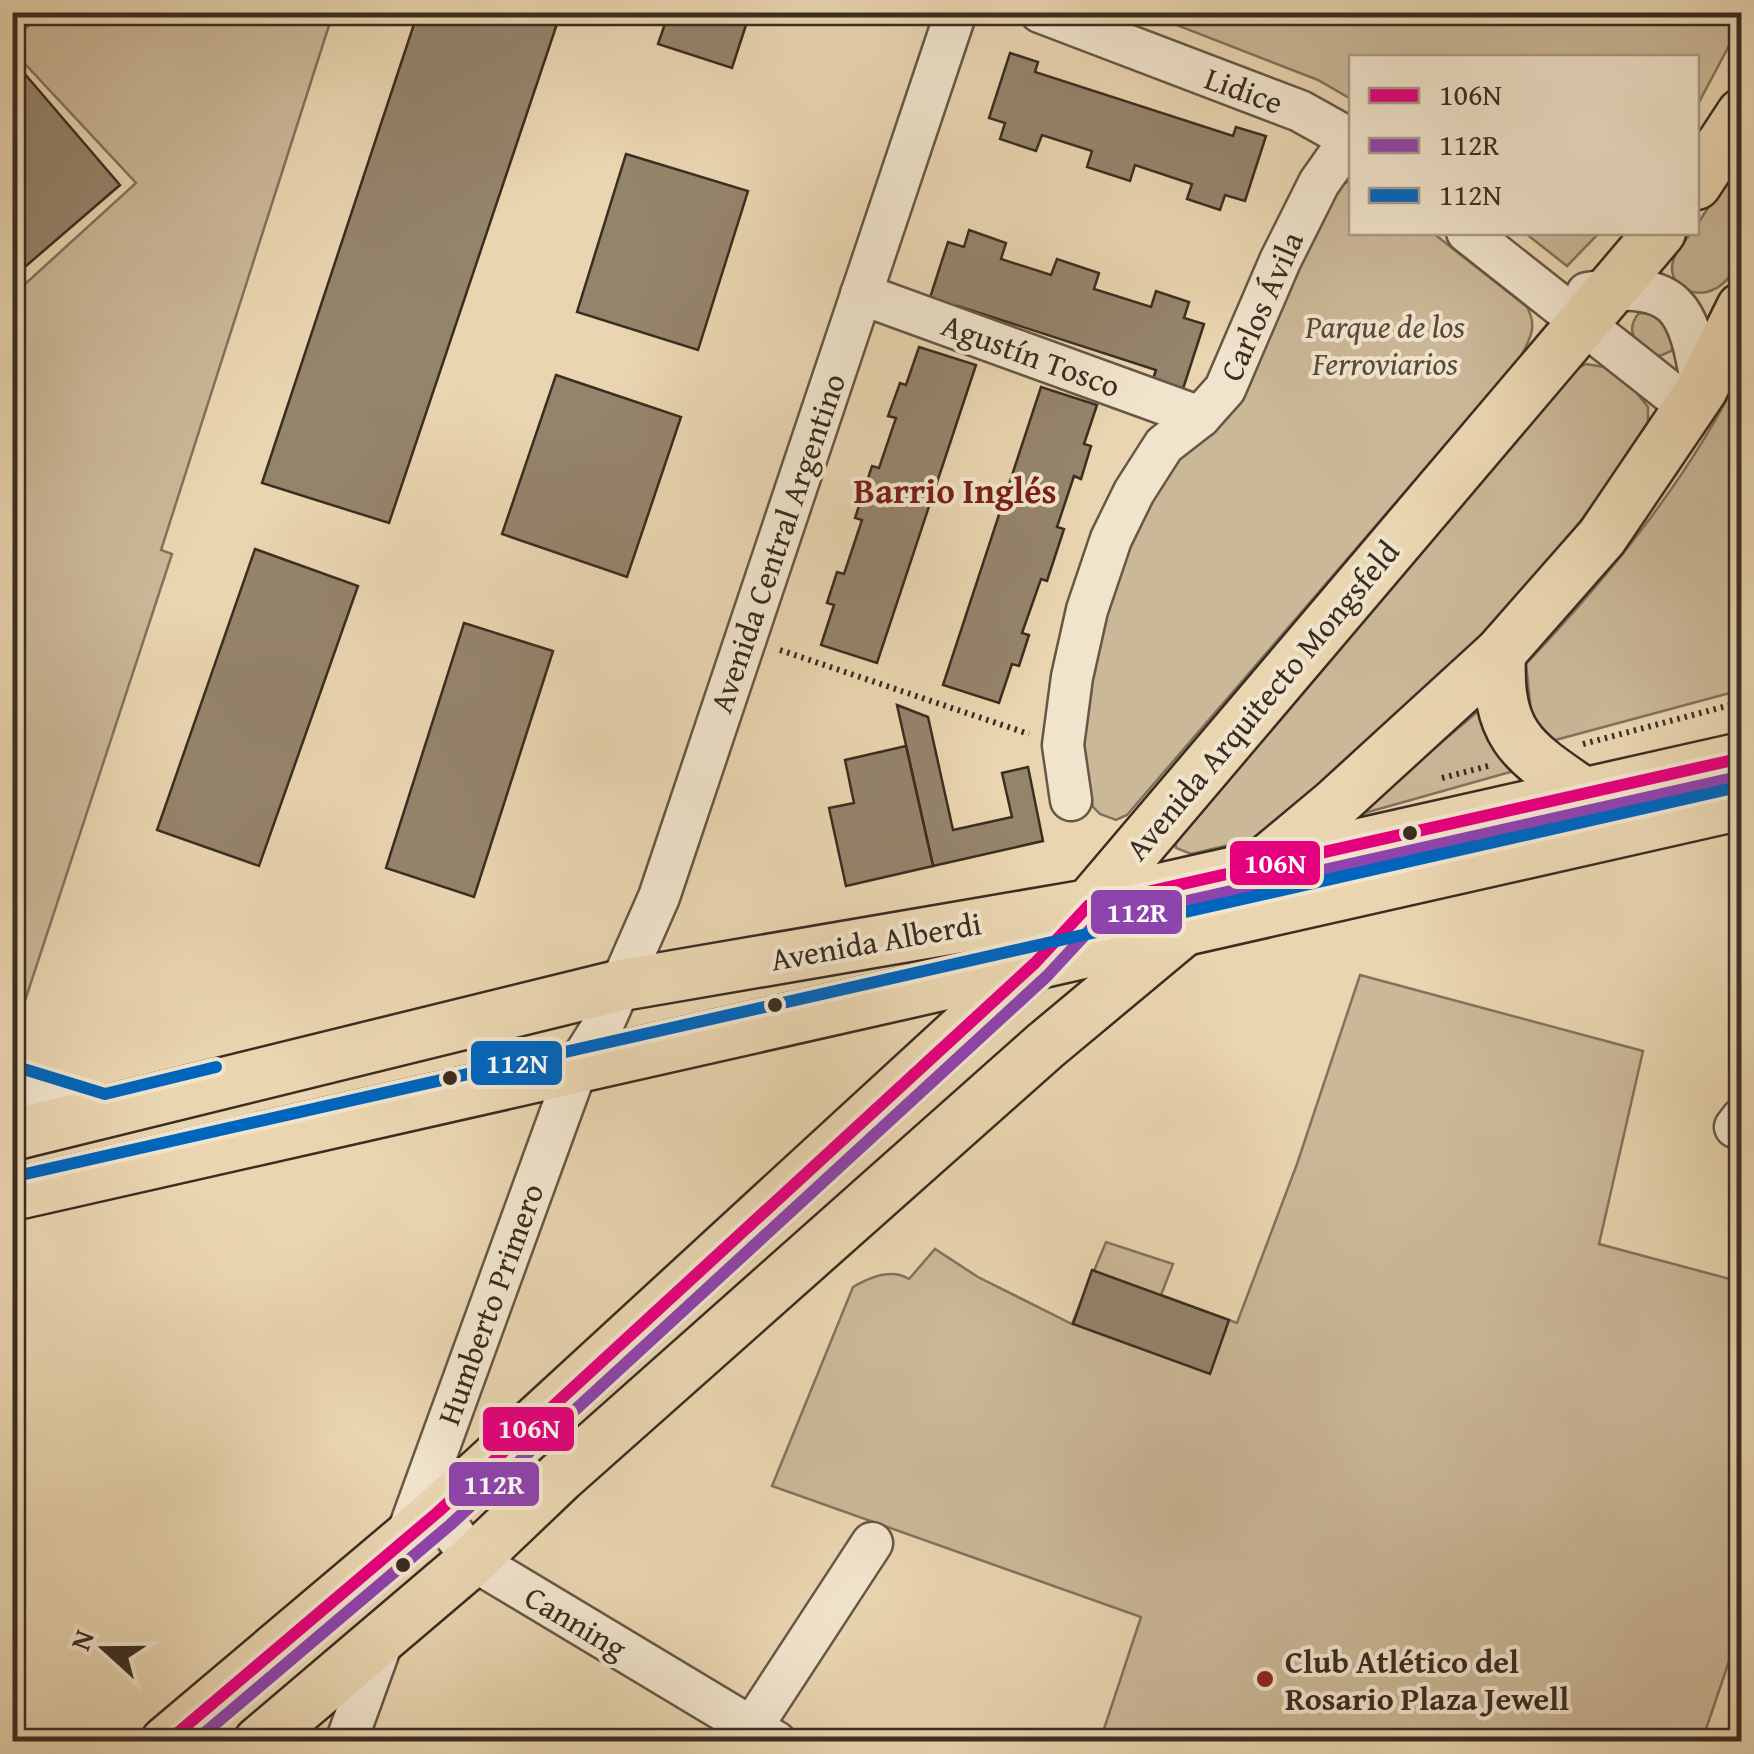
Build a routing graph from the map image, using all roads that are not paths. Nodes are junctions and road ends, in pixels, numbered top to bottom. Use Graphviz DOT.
graph roads {
  1 [pos="956,12"];
  2 [pos="1040,12"];
  3 [pos="1104,12"];
  4 [pos="1133,46"];
  5 [pos="1742,114"];
  6 [pos="1349,139"];
  7 [pos="1349,143"];
  8 [pos="1699,179"];
  9 [pos="1471,235"];
  10 [pos="1658,235"];
  11 [pos="862,294"];
  12 [pos="1599,306"];
  13 [pos="1742,308"];
  14 [pos="1696,398"];
  15 [pos="1200,417"];
  16 [pos="1500,653"];
  17 [pos="1742,758"];
  18 [pos="1580,770"];
  19 [pos="1070,800"];
  20 [pos="1742,804"];
  21 [pos="1259,868"];
  22 [pos="1089,905"];
  23 [pos="1187,930"];
  24 [pos="1034,963"];
  25 [pos="622,985"];
  26 [pos="578,1065"];
  27 [pos="12,1084"];
  28 [pos="105,1112"];
  29 [pos="12,1135"];
  30 [pos="12,1194"];
  31 [pos="421,1528"];
  32 [pos="872,1543"];
  33 [pos="473,1560"];
  34 [pos="385,1634"];
  35 [pos="757,1737"];
  36 [pos="166,1742"];
  37 [pos="260,1742"];
  38 [pos="346,1742"];
  1 -- 11 [label="street, Avenida Central Argentino"];
  2 -- 4 [label="street, Lidice"];
  3 -- 4 [label="street, Lidice"];
  4 -- 6 [label="street, Lidice"];
  5 -- 8 [label="main road"];
  7 -- 15 [label="street, Carlos Ávila"];
  9 -- 12 [label="street"];
  10 -- 12 [label="main road, Avenida Arquitecto Mongsfeld"];
  11 -- 15 [label="street, Agustín Tosco"];
  11 -- 25 [label="street, Avenida Central Argentino"];
  12 -- 14 [label="street"];
  12 -- 14 [label="street"];
  12 -- 22 [label="main road, Avenida Arquitecto Mongsfeld"];
  13 -- 14 [label="main road"];
  14 -- 16 [label="main road"];
  15 -- 19 [label="street, Carlos Ávila"];
  16 -- 18 [label="main road"];
  16 -- 21 [label="main road"];
  17 -- 18 [label="main road, Avenida Alberdi"];
  18 -- 21 [label="main road, Avenida Alberdi"];
  20 -- 23 [label="main road, Avenida Alberdi"];
  21 -- 22 [label="main road, Avenida Alberdi"];
  21 -- 23 [label="main road"];
  22 -- 24 [label="main road, Avenida Arquitecto Mongsfeld"];
  22 -- 25 [label="main road, Avenida Alberdi"];
  23 -- 24 [label="main road, Avenida Alberdi"];
  23 -- 33 [label="main road"];
  24 -- 26 [label="main road, Avenida Alberdi"];
  24 -- 31 [label="main road, Avenida Arquitecto Mongsfeld"];
  25 -- 26 [label="street, Avenida Central Argentino"];
  25 -- 28 [label="main road, Avenida Alberdi"];
  26 -- 30 [label="main road, Avenida Alberdi"];
  26 -- 31 [label="street, Humberto Primero"];
  27 -- 28 [label="street"];
  28 -- 29 [label="main road, Avenida Alberdi"];
  31 -- 33 [label="street, Canning"];
  31 -- 36 [label="main road, Avenida Arquitecto Mongsfeld"];
  32 -- 35 [label="street"];
  33 -- 34 [label="main road"];
  33 -- 35 [label="street, Canning"];
  34 -- 37 [label="main road"];
  34 -- 38 [label="street"];
}
